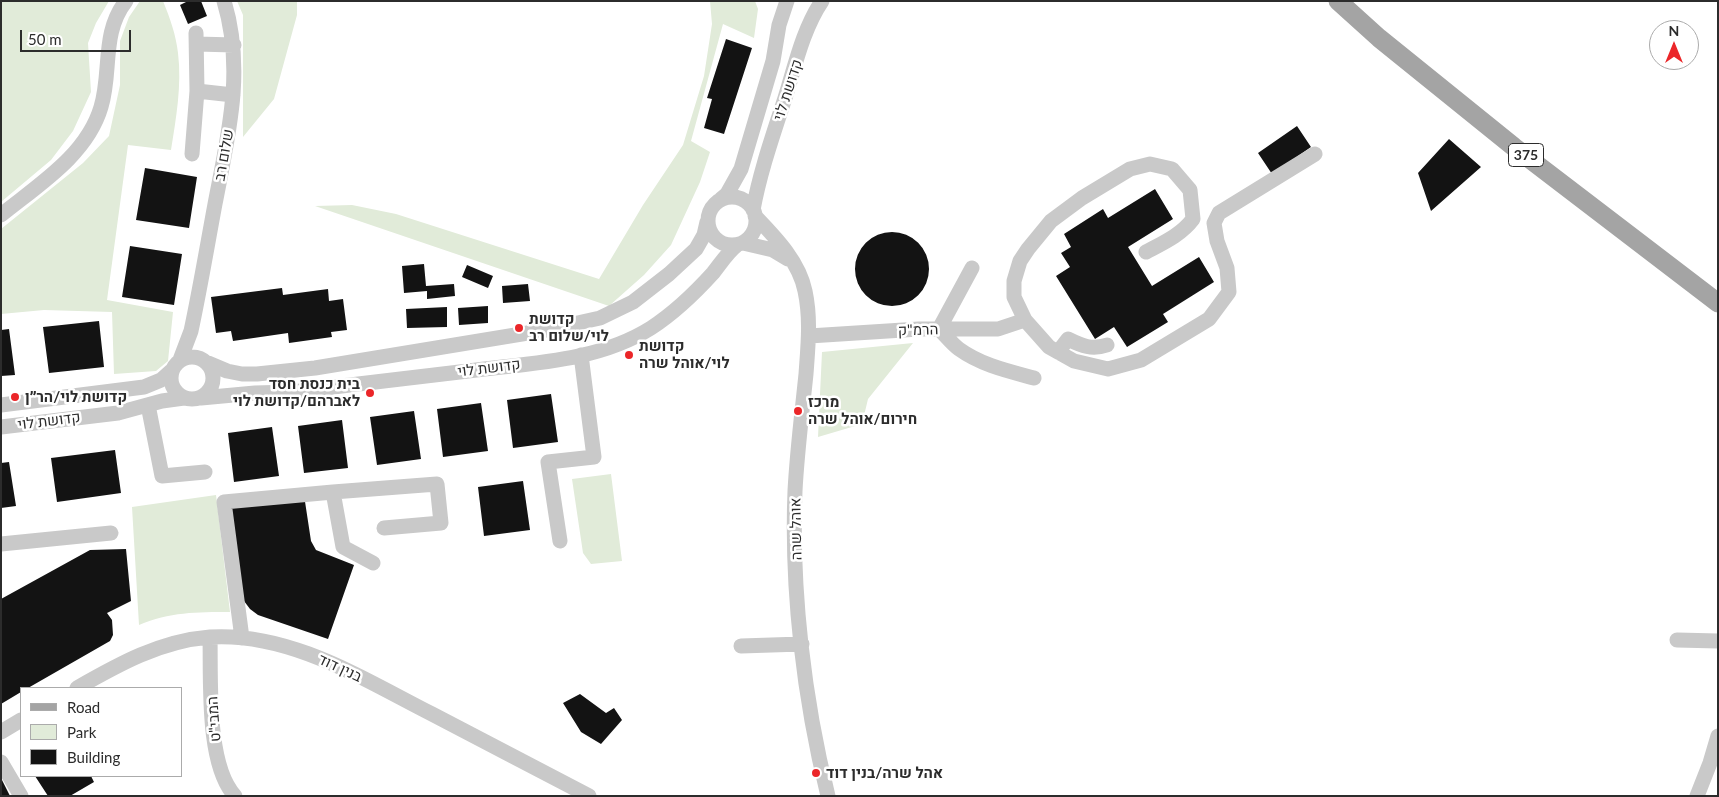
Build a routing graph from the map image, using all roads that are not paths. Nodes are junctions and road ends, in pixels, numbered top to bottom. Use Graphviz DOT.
graph roads {
  1 [pos="126,1"];
  2 [pos="224,1"];
  3 [pos="787,1"];
  4 [pos="1338,1"];
  5 [pos="814,4"];
  6 [pos="234,45"];
  7 [pos="198,91"];
  8 [pos="233,95"];
  9 [pos="192,154"];
  10 [pos="1315,154"];
  11 [pos="721,199"];
  12 [pos="754,213"];
  13 [pos="1,215"];
  14 [pos="707,222"];
  15 [pos="740,244"];
  16 [pos="1146,252"];
  17 [pos="793,263"];
  18 [pos="972,268"];
  19 [pos="1718,303"];
  20 [pos="196,308"];
  21 [pos="1025,320"];
  22 [pos="939,329"];
  23 [pos="809,336"];
  24 [pos="1107,345"];
  25 [pos="1058,352"];
  26 [pos="581,355"];
  27 [pos="205,362"];
  28 [pos="176,366"];
  29 [pos="1034,378"];
  30 [pos="184,398"];
  31 [pos="201,398"];
  32 [pos="1,405"];
  33 [pos="148,405"];
  34 [pos="1,427"];
  35 [pos="205,472"];
  36 [pos="333,492"];
  37 [pos="384,528"];
  38 [pos="111,533"];
  39 [pos="560,541"];
  40 [pos="1,544"];
  41 [pos="374,563"];
  42 [pos="210,638"];
  43 [pos="242,638"];
  44 [pos="1676,640"];
  45 [pos="1718,641"];
  46 [pos="802,644"];
  47 [pos="741,646"];
  48 [pos="79,687"];
  49 [pos="20,721"];
  50 [pos="1,732"];
  51 [pos="1718,736"];
  52 [pos="1,762"];
  53 [pos="21,796"];
  54 [pos="235,796"];
  55 [pos="590,796"];
  56 [pos="828,796"];
  57 [pos="1697,796"];
  1 -- 13 [label="street"];
  2 -- 6 [label="street, שלום רב"];
  3 -- 11 [label="street, קדושת לוי"];
  4 -- 19 [label="main road, 375"];
  5 -- 12 [label="street, קדושת לוי"];
  6 -- 7 [label="street"];
  6 -- 8 [label="street, שלום רב"];
  7 -- 8 [label="street"];
  7 -- 9 [label="street"];
  8 -- 20 [label="street, שלום רב"];
  10 -- 25 [label="street"];
  11 -- 12 [label="street"];
  11 -- 14 [label="street"];
  12 -- 15 [label="street"];
  12 -- 17 [label="street, אוהל שרה"];
  14 -- 15 [label="street"];
  14 -- 27 [label="street, קדושת לוי"];
  15 -- 17 [label="street"];
  15 -- 26 [label="street, קדושת לוי"];
  16 -- 21 [label="street"];
  17 -- 23 [label="street, אוהל שרה"];
  18 -- 22 [label="street"];
  20 -- 27 [label="street, שלום רב"];
  20 -- 28 [label="street, שלום רב"];
  21 -- 22 [label="street, הרמ\"ק"];
  21 -- 25 [label="street"];
  22 -- 23 [label="street, הרמ\"ק"];
  22 -- 29 [label="street"];
  23 -- 46 [label="street, אוהל שרה"];
  24 -- 25 [label="street"];
  26 -- 31 [label="street, קדושת לוי"];
  26 -- 39 [label="street"];
  27 -- 28 [label="street"];
  27 -- 31 [label="street"];
  28 -- 30 [label="street"];
  28 -- 32 [label="street, קדושת לוי"];
  30 -- 31 [label="street"];
  30 -- 33 [label="street, קדושת לוי"];
  33 -- 34 [label="street, קדושת לוי"];
  33 -- 35 [label="street"];
  36 -- 37 [label="street"];
  36 -- 41 [label="street"];
  36 -- 43 [label="street"];
  38 -- 40 [label="street"];
  42 -- 43 [label="street, בנין דוד"];
  42 -- 48 [label="street, בנין דוד"];
  42 -- 54 [label="street, המבי\"ט"];
  43 -- 55 [label="street, בנין דוד"];
  44 -- 45 [label="street"];
  46 -- 47 [label="street"];
  46 -- 56 [label="street, אוהל שרה"];
  49 -- 50 [label="street"];
  51 -- 57 [label="street"];
  52 -- 53 [label="street"];
}
